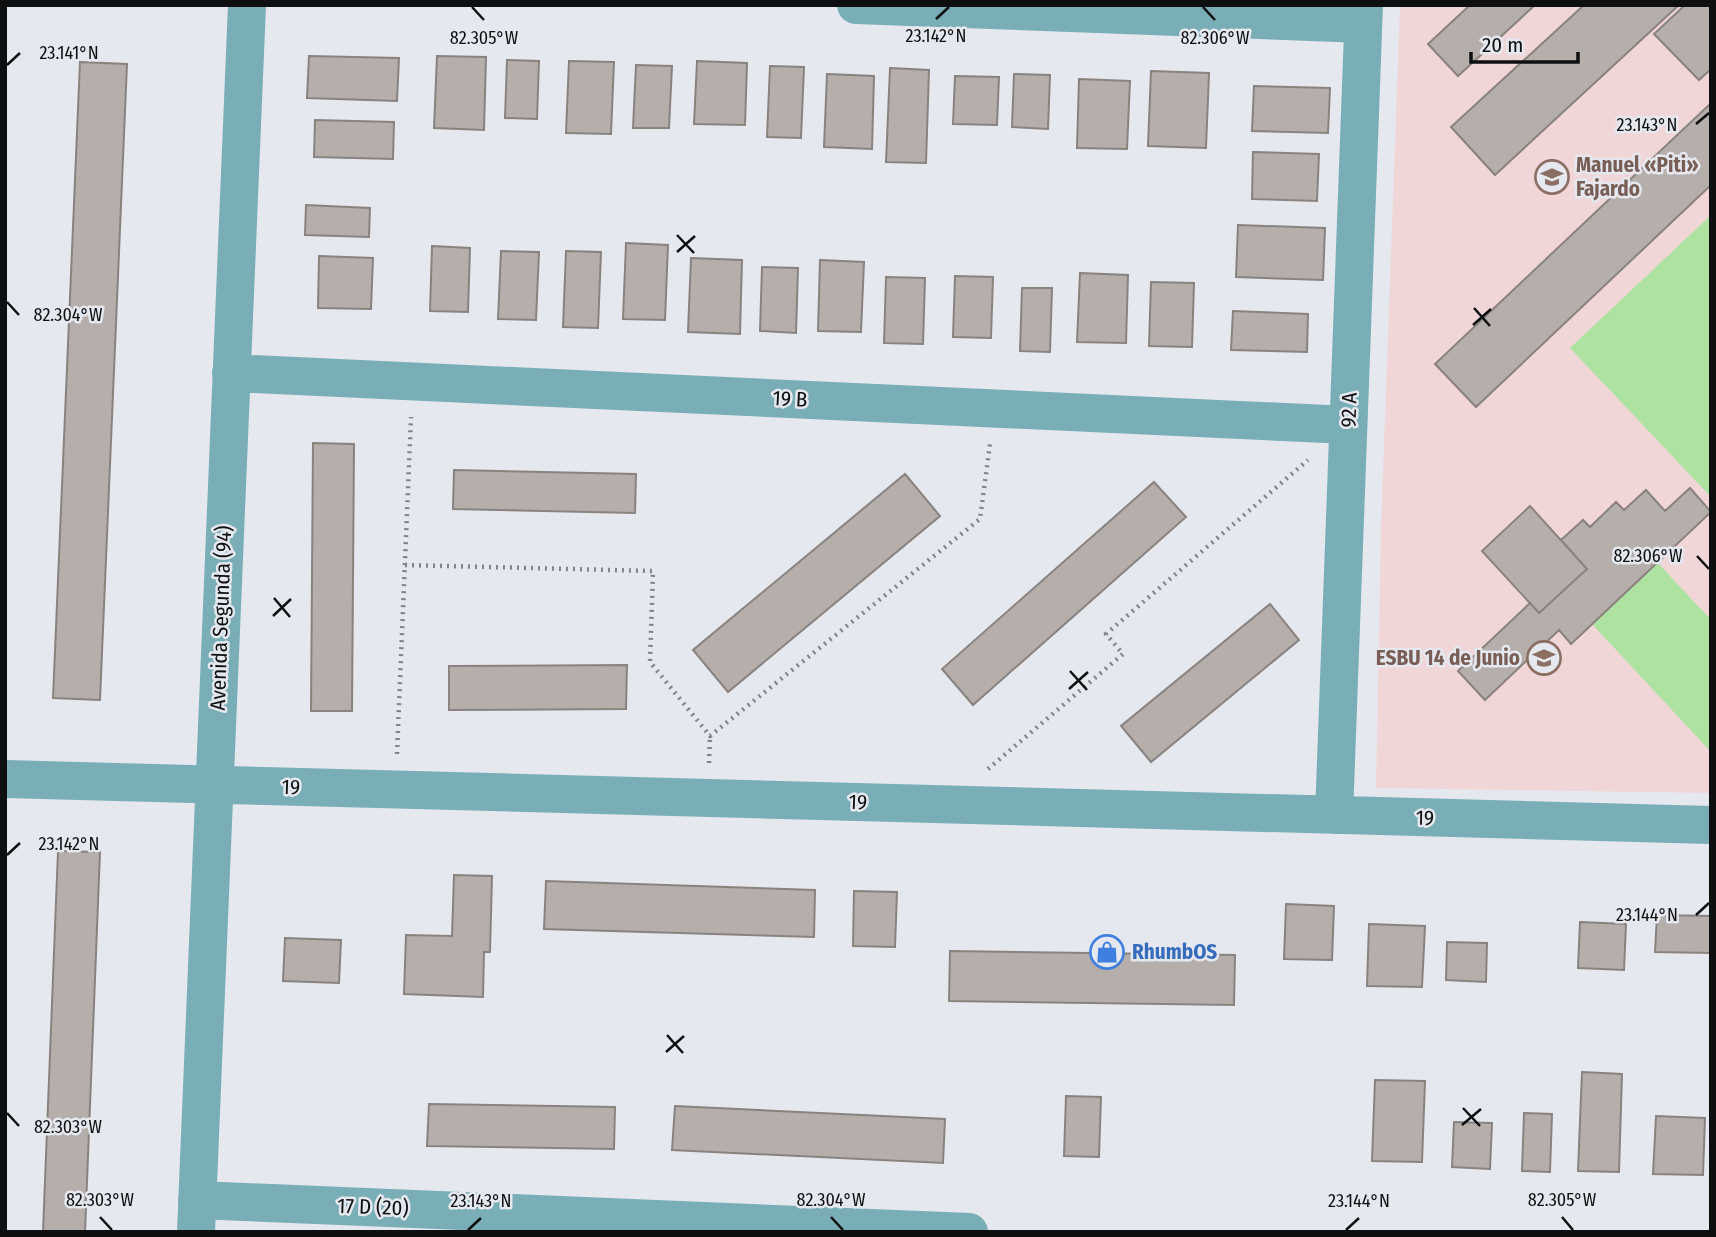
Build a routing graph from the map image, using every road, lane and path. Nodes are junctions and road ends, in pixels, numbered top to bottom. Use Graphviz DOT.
graph roads {
  1 [pos="247,5"];
  2 [pos="856,5"];
  3 [pos="1363,14"];
  4 [pos="231,373"];
  5 [pos="412,382"];
  6 [pos="994,408"];
  7 [pos="1348,425"];
  8 [pos="405,565"];
  9 [pos="988,769"];
  10 [pos="5,779"];
  11 [pos="214,785"];
  12 [pos="395,790"];
  13 [pos="1334,815"];
  14 [pos="1711,825"];
  15 [pos="196,1216"];
  16 [pos="969,1232"];
  1 -- 4 [label="street, Avenida Segunda (94)"];
  2 -- 3 [label="street"];
  3 -- 7 [label="street, 92 A"];
  4 -- 5 [label="street, 19 B"];
  4 -- 11 [label="street, Avenida Segunda (94)"];
  5 -- 6 [label="street, 19 B"];
  5 -- 8 [label="path"];
  6 -- 7 [label="street, 19 B"];
  6 -- 8 [label="path"];
  7 -- 9 [label="path"];
  7 -- 13 [label="street, 92 A"];
  8 -- 12 [label="path"];
  10 -- 11 [label="street, 19"];
  11 -- 12 [label="street, 19"];
  11 -- 15 [label="street, Avenida Segunda (94)"];
  12 -- 13 [label="street, 19"];
  13 -- 14 [label="street, 19"];
  15 -- 16 [label="street, 17 D (20)"];
}
